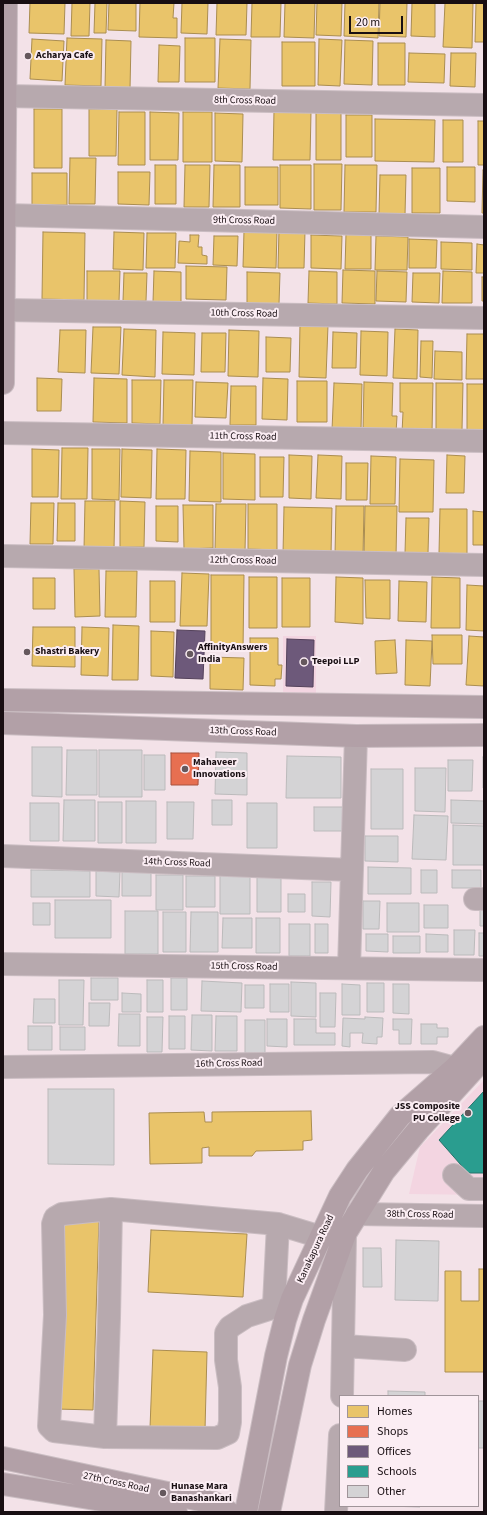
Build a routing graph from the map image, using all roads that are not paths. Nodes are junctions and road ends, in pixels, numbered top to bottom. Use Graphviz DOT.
graph roads {
  1 [pos="6,3"];
  2 [pos="6,96"];
  3 [pos="484,105"];
  4 [pos="4,214"];
  5 [pos="484,227"];
  6 [pos="4,310"];
  7 [pos="484,318"];
  8 [pos="3,383"];
  9 [pos="3,432"];
  10 [pos="484,441"];
  11 [pos="3,556"];
  12 [pos="484,565"];
  13 [pos="3,700"];
  14 [pos="484,707"];
  15 [pos="3,723"];
  16 [pos="484,735"];
  17 [pos="356,736"];
  18 [pos="3,856"];
  19 [pos="352,870"];
  20 [pos="3,964"];
  21 [pos="349,968"];
  22 [pos="484,970"];
  23 [pos="484,1037"];
  24 [pos="484,1058"];
  25 [pos="3,1067"];
  26 [pos="455,1068"];
  27 [pos="454,1175"];
  28 [pos="484,1189"];
  29 [pos="112,1209"];
  30 [pos="357,1214"];
  31 [pos="484,1216"];
  32 [pos="278,1224"];
  33 [pos="345,1234"];
  34 [pos="322,1237"];
  35 [pos="344,1346"];
  36 [pos="405,1350"];
  37 [pos="342,1395"];
  38 [pos="105,1437"];
  39 [pos="339,1454"];
  40 [pos="3,1458"];
  41 [pos="3,1484"];
  42 [pos="176,1512"];
  43 [pos="228,1512"];
  44 [pos="246,1512"];
  45 [pos="269,1512"];
  46 [pos="336,1512"];
  1 -- 2 [label="main road"];
  2 -- 3 [label="street, 8th Cross Road"];
  2 -- 4 [label="main road"];
  4 -- 5 [label="street, 9th Cross Road"];
  4 -- 6 [label="main road"];
  6 -- 7 [label="street, 10th Cross Road"];
  6 -- 8 [label="main road"];
  9 -- 10 [label="street, 11th Cross Road"];
  11 -- 12 [label="street, 12th Cross Road"];
  13 -- 14 [label="main road"];
  15 -- 17 [label="main road, 13th Cross Road"];
  16 -- 17 [label="main road, 13th Cross Road"];
  17 -- 19 [label="street"];
  18 -- 19 [label="street, 14th Cross Road"];
  19 -- 21 [label="street"];
  20 -- 21 [label="street, 15th Cross Road"];
  21 -- 22 [label="street, 15th Cross Road"];
  23 -- 26 [label="main road, Kanakapura Road"];
  24 -- 30 [label="main road, Kanakapura Road"];
  25 -- 26 [label="street, 16th Cross Road"];
  26 -- 34 [label="main road, Kanakapura Road"];
  27 -- 28 [label="street"];
  29 -- 32 [label="street"];
  29 -- 38 [label="street"];
  29 -- 38 [label="street"];
  30 -- 31 [label="street, 38th Cross Road"];
  30 -- 33 [label="main road, Kanakapura Road"];
  32 -- 34 [label="street"];
  32 -- 38 [label="street"];
  33 -- 35 [label="street"];
  33 -- 45 [label="main road, Kanakapura Road"];
  34 -- 44 [label="main road, Kanakapura Road"];
  35 -- 36 [label="street"];
  35 -- 37 [label="street"];
  39 -- 46 [label="street"];
  40 -- 43 [label="main road, 27th Cross Road"];
  41 -- 42 [label="main road, 27th Cross Road"];
}
